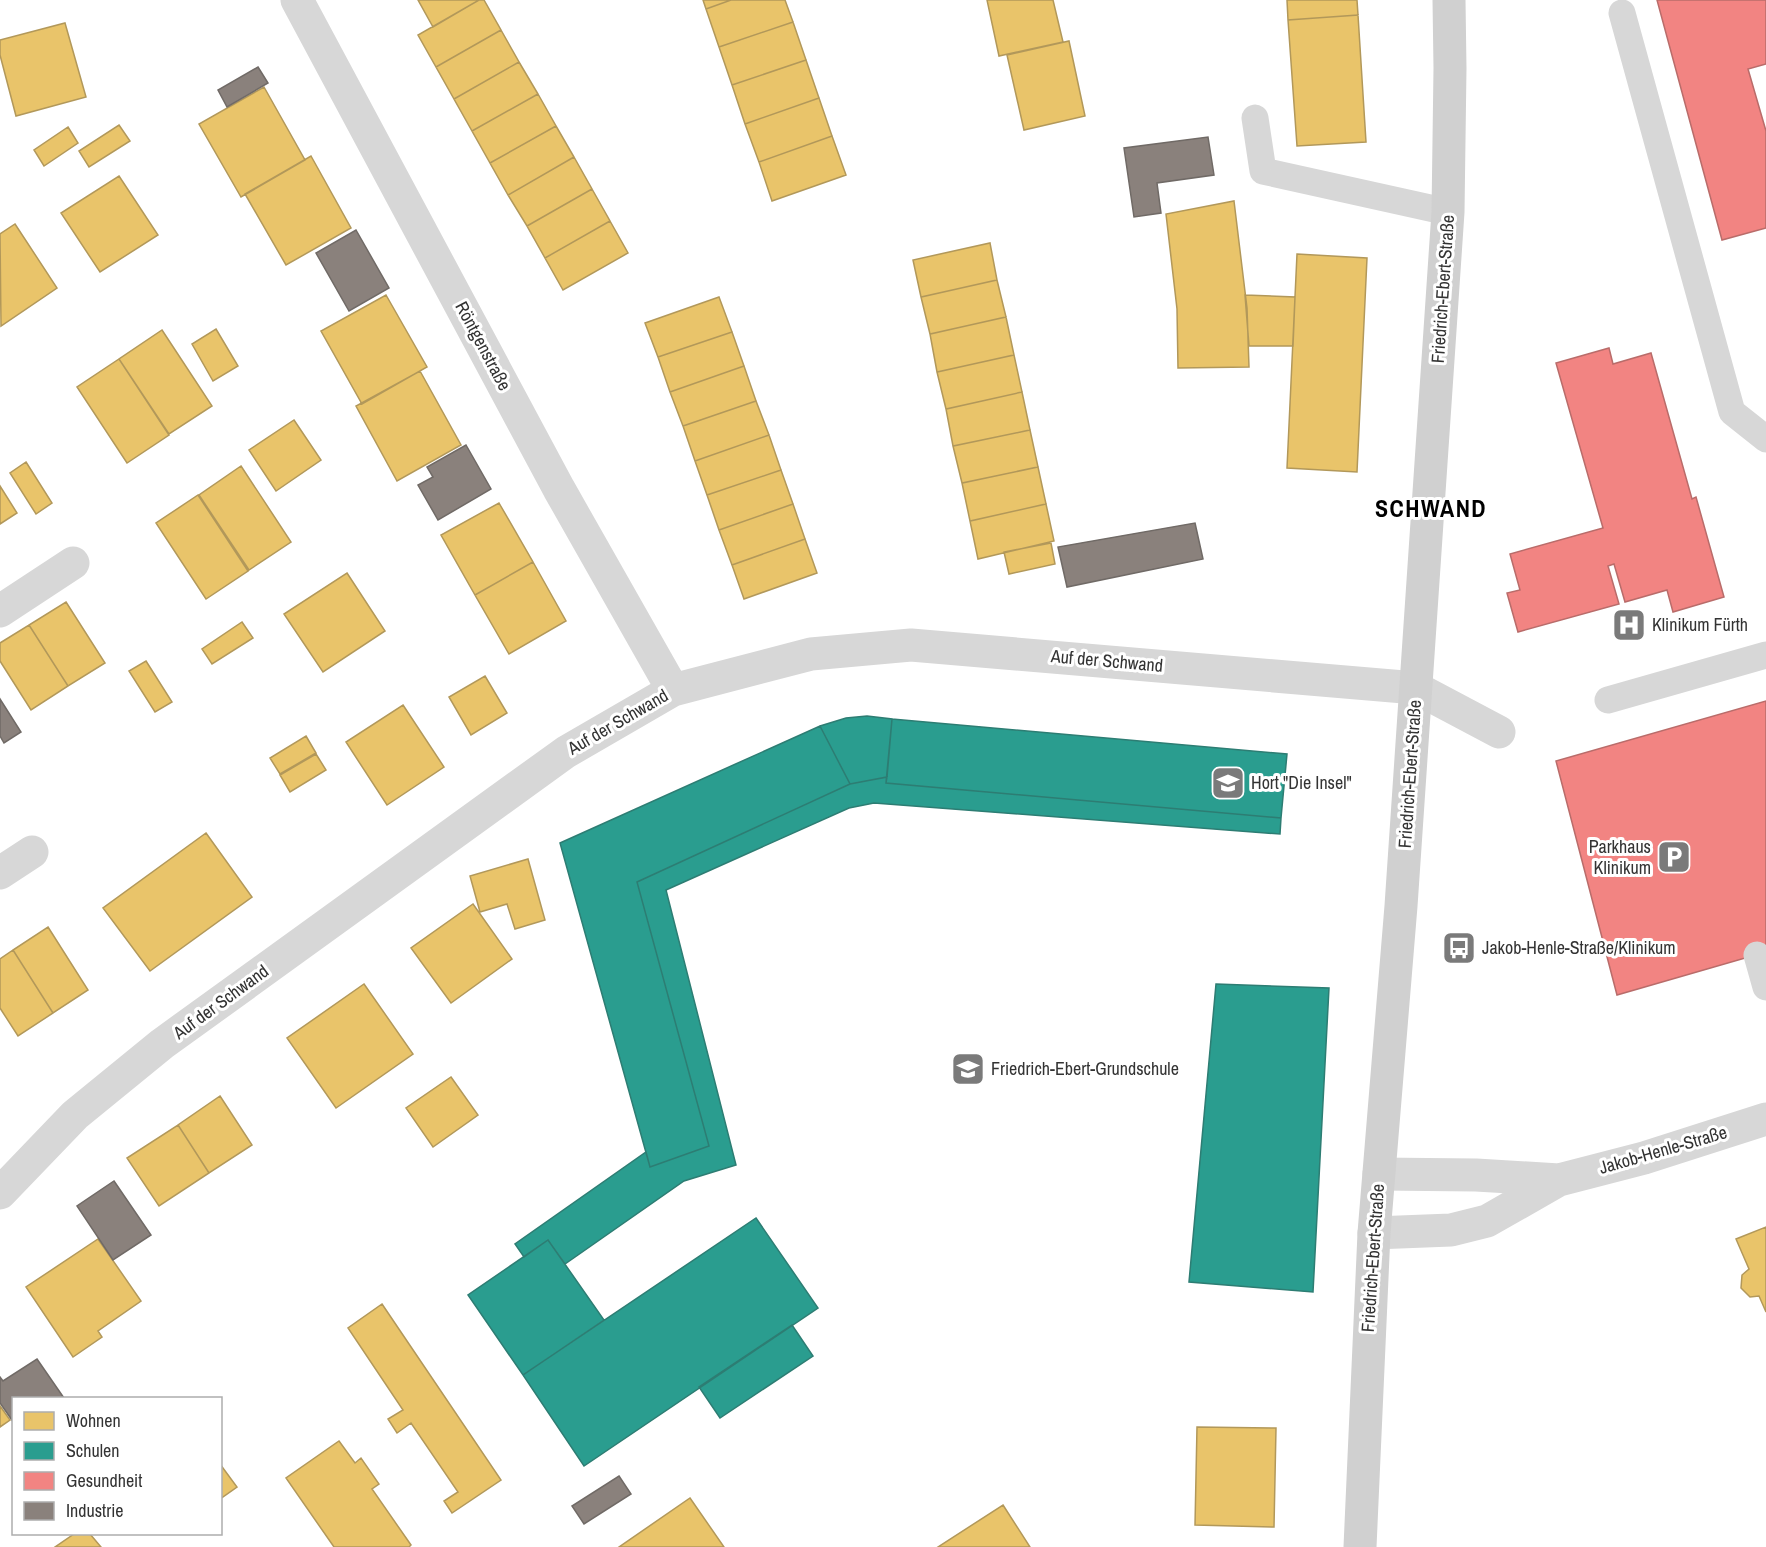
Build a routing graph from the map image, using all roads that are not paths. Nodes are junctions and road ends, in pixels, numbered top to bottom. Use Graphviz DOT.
graph roads {
  1 [pos="297,0"];
  2 [pos="1449,0"];
  3 [pos="1622,13"];
  4 [pos="1255,118"];
  5 [pos="1448,212"];
  6 [pos="1766,439"];
  7 [pos="74,563"];
  8 [pos="0,611"];
  9 [pos="1766,655"];
  10 [pos="1416,688"];
  11 [pos="673,690"];
  12 [pos="1608,700"];
  13 [pos="1499,732"];
  14 [pos="32,852"];
  15 [pos="0,873"];
  16 [pos="1757,955"];
  17 [pos="1766,987"];
  18 [pos="1766,1119"];
  19 [pos="1379,1174"];
  20 [pos="1559,1180"];
  21 [pos="0,1193"];
  22 [pos="1374,1233"];
  23 [pos="1360,1547"];
  1 -- 11 [label="street, Röntgenstraße"];
  2 -- 5 [label="street, Friedrich-Ebert-Straße"];
  3 -- 6 [label="lane"];
  4 -- 5 [label="lane"];
  5 -- 10 [label="street, Friedrich-Ebert-Straße"];
  7 -- 8 [label="street"];
  9 -- 12 [label="lane"];
  10 -- 11 [label="street, Auf der Schwand"];
  10 -- 13 [label="street"];
  10 -- 19 [label="street, Friedrich-Ebert-Straße"];
  11 -- 21 [label="street, Auf der Schwand"];
  14 -- 15 [label="street"];
  16 -- 17 [label="lane"];
  18 -- 20 [label="street, Jakob-Henle-Straße"];
  19 -- 20 [label="street, Jakob-Henle-Straße"];
  19 -- 22 [label="street, Friedrich-Ebert-Straße"];
  20 -- 22 [label="street, Jakob-Henle-Straße"];
  22 -- 23 [label="street, Friedrich-Ebert-Straße"];
}
